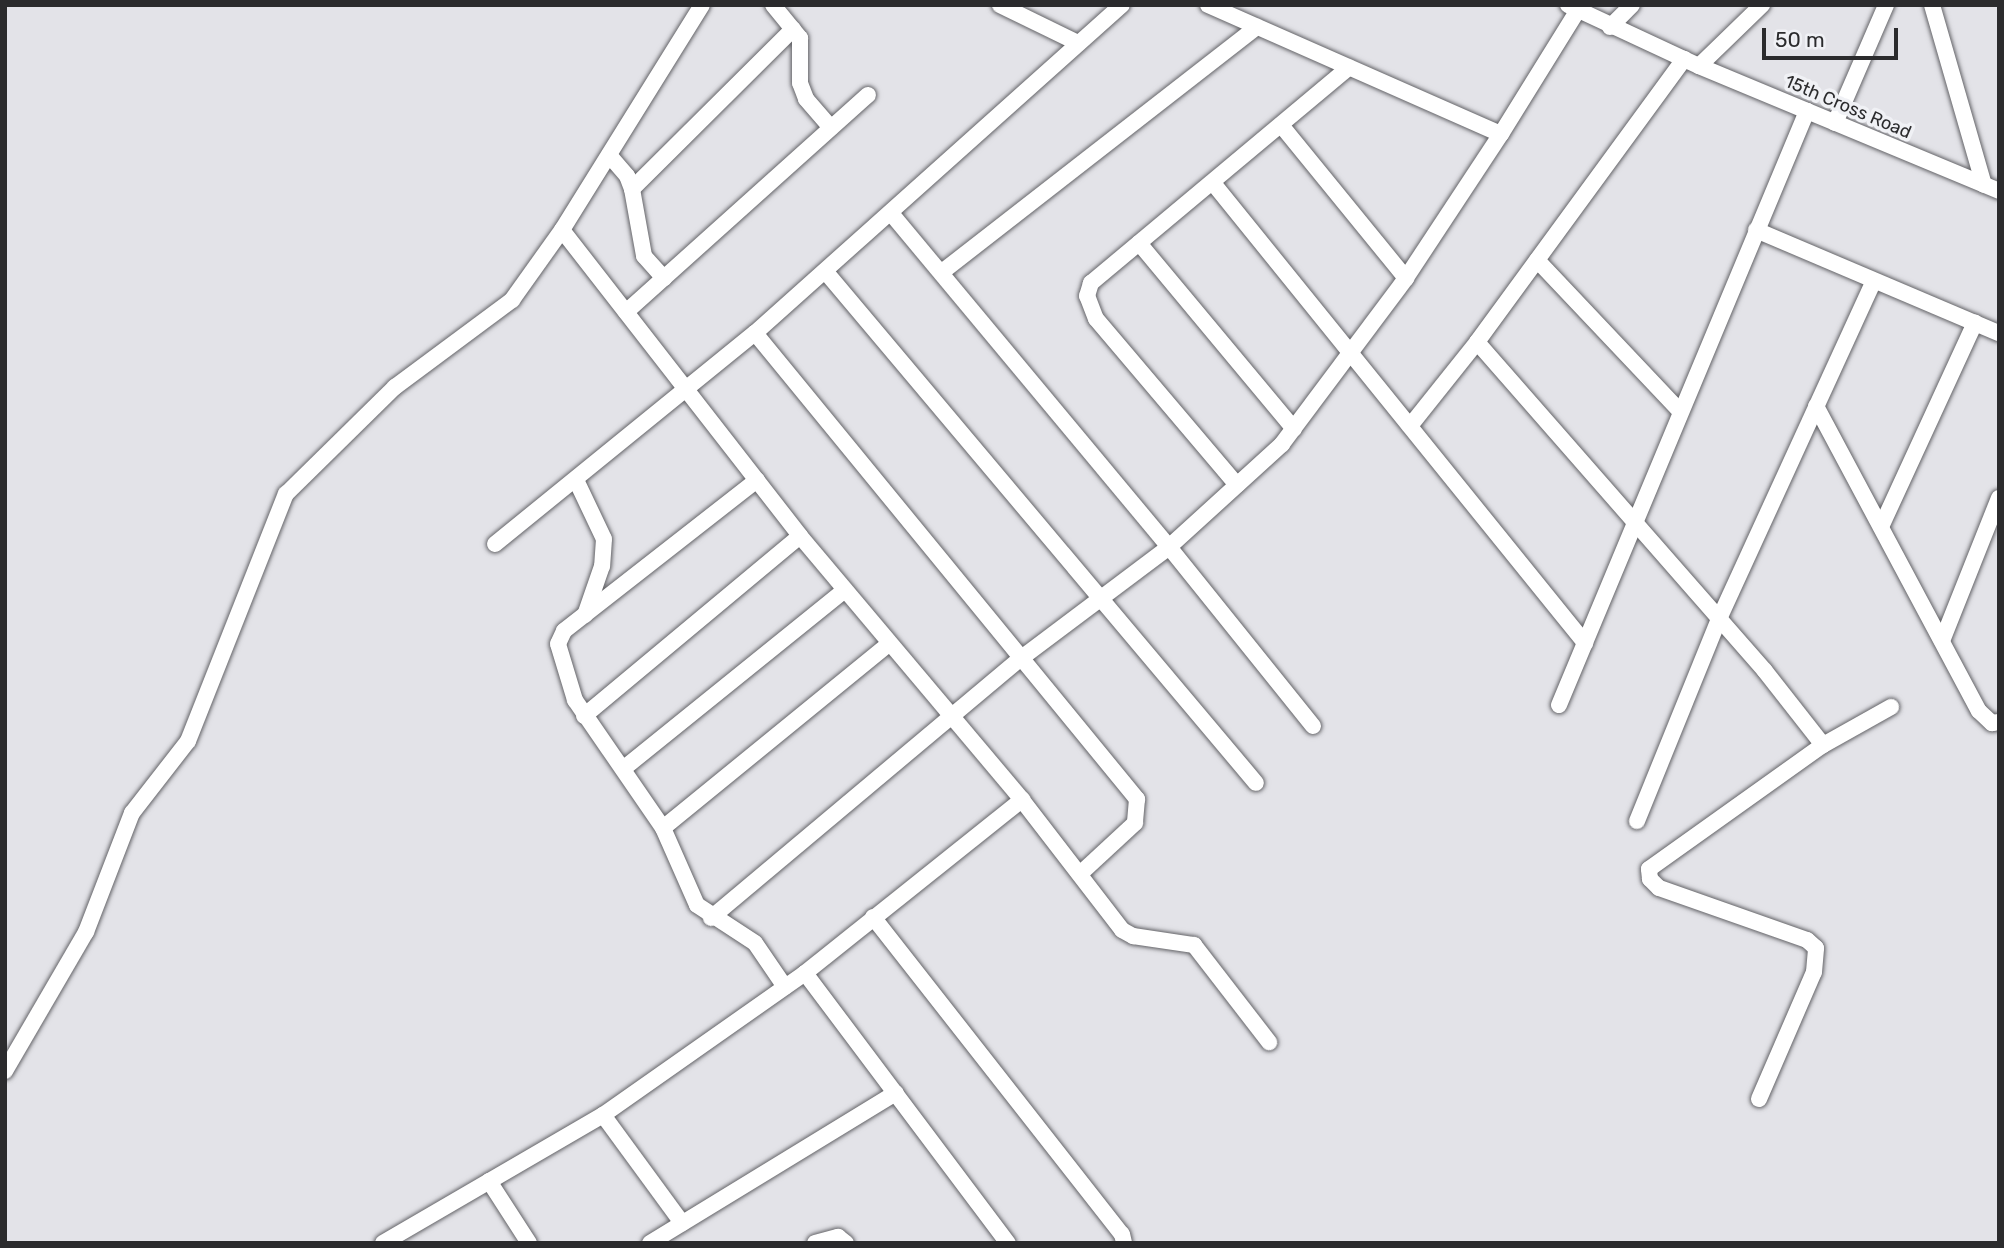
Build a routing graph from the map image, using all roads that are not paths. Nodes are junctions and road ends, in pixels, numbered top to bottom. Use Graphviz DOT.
graph roads {
  1 [pos="702,5"];
  2 [pos="773,5"];
  3 [pos="1000,5"];
  4 [pos="1122,5"];
  5 [pos="1208,5"];
  6 [pos="1632,5"];
  7 [pos="1762,5"];
  8 [pos="1886,5"];
  9 [pos="1932,5"];
  10 [pos="1573,8"];
  11 [pos="1257,27"];
  12 [pos="1610,27"];
  13 [pos="793,29"];
  14 [pos="1078,43"];
  15 [pos="1684,59"];
  16 [pos="1699,66"];
  17 [pos="1349,67"];
  18 [pos="868,94"];
  19 [pos="1807,111"];
  20 [pos="1835,122"];
  21 [pos="1281,125"];
  22 [pos="831,128"];
  23 [pos="1501,134"];
  24 [pos="608,155"];
  25 [pos="1213,183"];
  26 [pos="1992,188"];
  27 [pos="632,190"];
  28 [pos="892,214"];
  29 [pos="562,230"];
  30 [pos="1756,230"];
  31 [pos="1139,243"];
  32 [pos="1537,261"];
  33 [pos="825,271"];
  34 [pos="942,272"];
  35 [pos="664,278"];
  36 [pos="1406,278"];
  37 [pos="1874,281"];
  38 [pos="626,312"];
  39 [pos="1975,323"];
  40 [pos="755,333"];
  41 [pos="1999,333"];
  42 [pos="1477,342"];
  43 [pos="1351,353"];
  44 [pos="687,391"];
  45 [pos="1816,406"];
  46 [pos="1680,411"];
  47 [pos="1409,426"];
  48 [pos="1294,429"];
  49 [pos="576,480"];
  50 [pos="757,480"];
  51 [pos="1237,485"];
  52 [pos="1999,498"];
  53 [pos="1633,521"];
  54 [pos="1881,527"];
  55 [pos="800,536"];
  56 [pos="495,544"];
  57 [pos="1169,547"];
  58 [pos="845,590"];
  59 [pos="1099,599"];
  60 [pos="585,615"];
  61 [pos="1719,619"];
  62 [pos="1941,641"];
  63 [pos="889,643"];
  64 [pos="1585,643"];
  65 [pos="1020,659"];
  66 [pos="1559,705"];
  67 [pos="1891,707"];
  68 [pos="584,716"];
  69 [pos="952,720"];
  70 [pos="1999,722"];
  71 [pos="1313,726"];
  72 [pos="1823,745"];
  73 [pos="623,769"];
  74 [pos="1256,783"];
  75 [pos="1022,800"];
  76 [pos="1637,821"];
  77 [pos="663,828"];
  78 [pos="1080,874"];
  79 [pos="873,917"];
  80 [pos="711,918"];
  81 [pos="805,973"];
  82 [pos="785,987"];
  83 [pos="1269,1042"];
  84 [pos="5,1071"];
  85 [pos="896,1093"];
  86 [pos="1759,1099"];
  87 [pos="603,1115"];
  88 [pos="489,1181"];
  89 [pos="682,1223"];
  90 [pos="383,1243"];
  91 [pos="529,1243"];
  92 [pos="650,1243"];
  93 [pos="815,1243"];
  94 [pos="846,1243"];
  95 [pos="1008,1243"];
  96 [pos="1124,1243"];
  1 -- 24 [label="street"];
  2 -- 13 [label="street"];
  3 -- 14 [label="street"];
  4 -- 14 [label="street"];
  5 -- 11 [label="street"];
  6 -- 12 [label="street"];
  7 -- 16 [label="street"];
  8 -- 20 [label="street"];
  9 -- 26 [label="street"];
  10 -- 12 [label="street, 15th Cross Road"];
  10 -- 23 [label="street"];
  11 -- 17 [label="street"];
  11 -- 34 [label="street"];
  12 -- 15 [label="street, 15th Cross Road"];
  13 -- 22 [label="street"];
  13 -- 27 [label="street"];
  14 -- 28 [label="street"];
  15 -- 16 [label="street, 15th Cross Road"];
  15 -- 32 [label="street"];
  16 -- 19 [label="street, 15th Cross Road"];
  17 -- 21 [label="street"];
  17 -- 23 [label="street"];
  18 -- 22 [label="street"];
  19 -- 20 [label="street, 15th Cross Road"];
  19 -- 30 [label="street"];
  20 -- 26 [label="street, 15th Cross Road"];
  21 -- 25 [label="street"];
  21 -- 36 [label="street"];
  22 -- 35 [label="street"];
  23 -- 36 [label="street"];
  24 -- 27 [label="street"];
  24 -- 29 [label="street"];
  25 -- 31 [label="street"];
  25 -- 43 [label="street"];
  27 -- 35 [label="street"];
  28 -- 33 [label="street"];
  28 -- 34 [label="street"];
  29 -- 38 [label="street"];
  29 -- 84 [label="street"];
  30 -- 37 [label="street"];
  30 -- 46 [label="street"];
  31 -- 48 [label="street"];
  31 -- 51 [label="street"];
  32 -- 42 [label="street"];
  32 -- 46 [label="street"];
  33 -- 40 [label="street"];
  33 -- 59 [label="street"];
  34 -- 57 [label="street"];
  35 -- 38 [label="street"];
  36 -- 43 [label="street"];
  37 -- 39 [label="street"];
  37 -- 45 [label="street"];
  38 -- 44 [label="street"];
  39 -- 41 [label="street"];
  39 -- 54 [label="street"];
  40 -- 44 [label="street"];
  40 -- 65 [label="street"];
  42 -- 47 [label="street"];
  42 -- 53 [label="street"];
  43 -- 47 [label="street"];
  43 -- 48 [label="street"];
  44 -- 49 [label="street"];
  44 -- 50 [label="street"];
  45 -- 54 [label="street"];
  45 -- 61 [label="street"];
  46 -- 53 [label="street"];
  47 -- 64 [label="street"];
  48 -- 51 [label="street"];
  49 -- 56 [label="street"];
  49 -- 60 [label="street"];
  50 -- 55 [label="street"];
  50 -- 60 [label="street"];
  51 -- 57 [label="street"];
  52 -- 62 [label="street"];
  53 -- 61 [label="street"];
  53 -- 64 [label="street"];
  54 -- 62 [label="street"];
  55 -- 58 [label="street"];
  55 -- 68 [label="street"];
  57 -- 59 [label="street"];
  57 -- 71 [label="street"];
  58 -- 63 [label="street"];
  58 -- 73 [label="street"];
  59 -- 65 [label="street"];
  59 -- 74 [label="street"];
  60 -- 68 [label="street"];
  61 -- 72 [label="street"];
  61 -- 76 [label="street"];
  62 -- 70 [label="street"];
  63 -- 69 [label="street"];
  63 -- 77 [label="street"];
  64 -- 66 [label="street"];
  65 -- 69 [label="street"];
  65 -- 78 [label="street"];
  67 -- 72 [label="street"];
  68 -- 73 [label="street"];
  69 -- 75 [label="street"];
  69 -- 80 [label="street"];
  72 -- 86 [label="street"];
  73 -- 77 [label="street"];
  75 -- 78 [label="street"];
  75 -- 79 [label="street"];
  77 -- 80 [label="street"];
  78 -- 83 [label="street"];
  79 -- 81 [label="street"];
  79 -- 96 [label="street"];
  80 -- 82 [label="street"];
  81 -- 82 [label="street"];
  81 -- 85 [label="street"];
  82 -- 87 [label="street"];
  85 -- 89 [label="street"];
  85 -- 95 [label="street"];
  87 -- 88 [label="street"];
  87 -- 89 [label="street"];
  88 -- 90 [label="street"];
  88 -- 91 [label="street"];
  89 -- 92 [label="street"];
  93 -- 94 [label="street"];
}
